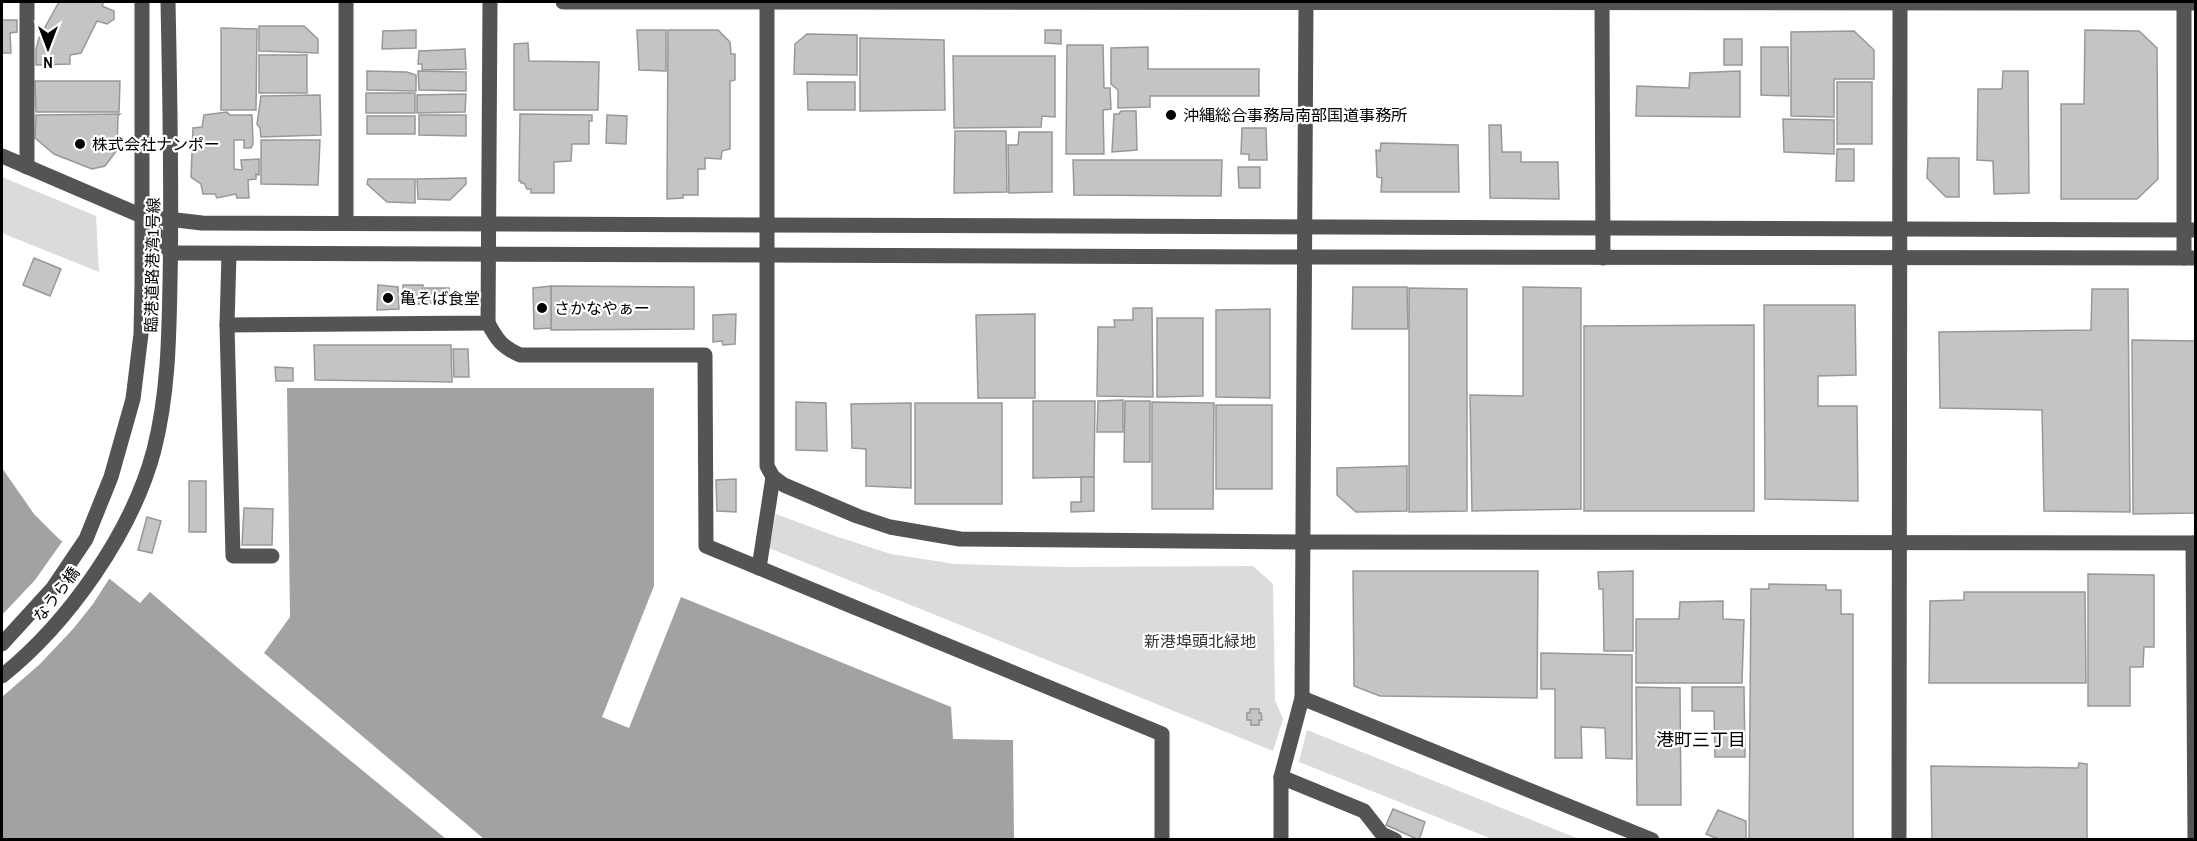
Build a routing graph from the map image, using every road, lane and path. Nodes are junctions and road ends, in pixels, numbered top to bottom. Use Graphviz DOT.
graph roads {
  1 [pos="27,2"];
  2 [pos="142,2"];
  3 [pos="168,2"];
  4 [pos="346,2"];
  5 [pos="490,2"];
  6 [pos="563,2"];
  7 [pos="767,2"];
  8 [pos="1306,2"];
  9 [pos="1602,2"];
  10 [pos="1900,2"];
  11 [pos="2190,3"];
  12 [pos="2,156"];
  13 [pos="27,167"];
  14 [pos="142,216"];
  15 [pos="171,219"];
  16 [pos="346,223"];
  17 [pos="488,223"];
  18 [pos="767,224"];
  19 [pos="1304,226"];
  20 [pos="1604,228"];
  21 [pos="1900,229"];
  22 [pos="2190,230"];
  23 [pos="171,253"];
  24 [pos="229,254"];
  25 [pos="488,254"];
  26 [pos="766,254"];
  27 [pos="1304,257"];
  28 [pos="1604,258"];
  29 [pos="2190,258"];
  30 [pos="1899,259"];
  31 [pos="488,323"];
  32 [pos="227,325"];
  33 [pos="773,477"];
  34 [pos="100,509"];
  35 [pos="124,522"];
  36 [pos="1303,542"];
  37 [pos="1900,542"];
  38 [pos="2194,543"];
  39 [pos="272,556"];
  40 [pos="759,568"];
  41 [pos="2,644"];
  42 [pos="2,676"];
  43 [pos="1302,698"];
  44 [pos="1281,777"];
  45 [pos="1162,840"];
  46 [pos="1281,840"];
  47 [pos="1395,840"];
  48 [pos="1652,840"];
  49 [pos="1899,840"];
  50 [pos="2195,840"];
  1 -- 13 [label="street"];
  2 -- 14 [label="street, 臨港道路港湾1号線"];
  3 -- 15 [label="street, 臨港道路港湾1号線"];
  4 -- 16 [label="street"];
  5 -- 17 [label="street"];
  6 -- 7 [label="street"];
  7 -- 8 [label="street"];
  7 -- 18 [label="street"];
  8 -- 9 [label="street"];
  8 -- 19 [label="street"];
  9 -- 10 [label="street"];
  9 -- 20 [label="street"];
  10 -- 11 [label="street"];
  10 -- 21 [label="street"];
  11 -- 22 [label="street"];
  12 -- 13 [label="street"];
  13 -- 14 [label="street"];
  14 -- 15 [label="street"];
  14 -- 23 [label="street"];
  14 -- 34 [label="street, 臨港道路港湾1号線"];
  15 -- 16 [label="street"];
  15 -- 23 [label="street, 臨港道路港湾1号線"];
  16 -- 17 [label="street"];
  17 -- 18 [label="street"];
  17 -- 25 [label="street"];
  18 -- 19 [label="street"];
  18 -- 26 [label="street"];
  19 -- 20 [label="street"];
  19 -- 27 [label="street"];
  20 -- 21 [label="street"];
  20 -- 28 [label="street"];
  21 -- 22 [label="street"];
  21 -- 30 [label="street"];
  22 -- 29 [label="street"];
  23 -- 24 [label="street"];
  23 -- 35 [label="street, 臨港道路港湾1号線"];
  24 -- 25 [label="street"];
  24 -- 32 [label="street"];
  25 -- 26 [label="street"];
  25 -- 31 [label="street"];
  26 -- 27 [label="street"];
  26 -- 33 [label="street"];
  27 -- 28 [label="street"];
  27 -- 36 [label="street"];
  28 -- 30 [label="street"];
  29 -- 30 [label="street"];
  30 -- 37 [label="street"];
  31 -- 32 [label="street"];
  31 -- 40 [label="street"];
  32 -- 39 [label="street"];
  33 -- 36 [label="street"];
  33 -- 40 [label="street"];
  34 -- 41 [label="street, なうら橋"];
  35 -- 42 [label="street, なうら橋"];
  36 -- 37 [label="street"];
  36 -- 43 [label="street"];
  37 -- 38 [label="street"];
  37 -- 49 [label="street"];
  38 -- 50 [label="street"];
  40 -- 45 [label="street"];
  43 -- 44 [label="street"];
  43 -- 48 [label="street"];
  44 -- 46 [label="street"];
  44 -- 47 [label="street"];
}
